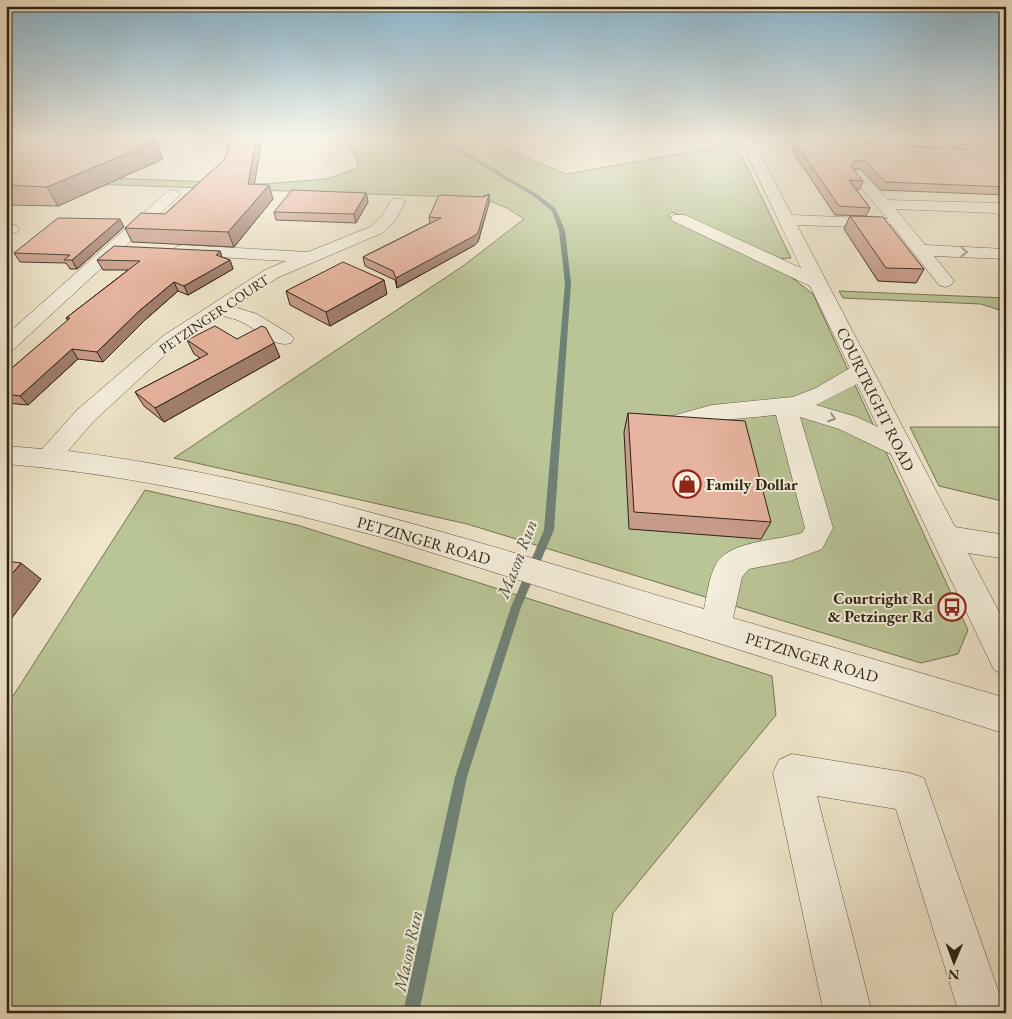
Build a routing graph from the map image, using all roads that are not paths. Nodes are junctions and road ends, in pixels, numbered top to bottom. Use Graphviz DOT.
graph roads {
  1 [pos="770,187"];
  2 [pos="868,187"];
  3 [pos="173,194"];
  4 [pos="397,202"];
  5 [pos="884,204"];
  6 [pos="1000,205"];
  7 [pos="679,218"];
  8 [pos="787,220"];
  9 [pos="898,224"];
  10 [pos="114,248"];
  11 [pos="134,248"];
  12 [pos="162,250"];
  13 [pos="921,250"];
  14 [pos="1006,254"];
  15 [pos="309,258"];
  16 [pos="337,264"];
  17 [pos="817,282"];
  18 [pos="945,282"];
  19 [pos="219,308"];
  20 [pos="284,339"];
  21 [pos="6,346"];
  22 [pos="862,370"];
  23 [pos="785,406"];
  24 [pos="670,425"];
  25 [pos="900,448"];
  26 [pos="6,454"];
  27 [pos="50,457"];
  28 [pos="944,536"];
  29 [pos="1006,547"];
  30 [pos="715,628"];
  31 [pos="1006,659"];
  32 [pos="1006,716"];
  33 [pos="848,1013"];
  34 [pos="983,1013"];
  1 -- 8 [label="street, COURTRIGHT ROAD"];
  2 -- 5 [label="street"];
  3 -- 10 [label="street"];
  4 -- 15 [label="street, PETZINGER COURT"];
  5 -- 6 [label="street"];
  5 -- 9 [label="street"];
  7 -- 17 [label="street"];
  8 -- 9 [label="street"];
  8 -- 17 [label="street, COURTRIGHT ROAD"];
  9 -- 13 [label="street"];
  10 -- 11 [label="street"];
  10 -- 21 [label="street"];
  12 -- 15 [label="street"];
  13 -- 14 [label="street, one-way"];
  13 -- 18 [label="street"];
  15 -- 16 [label="street"];
  15 -- 19 [label="street, PETZINGER COURT"];
  17 -- 22 [label="street, COURTRIGHT ROAD"];
  19 -- 20 [label="street"];
  19 -- 27 [label="street, PETZINGER COURT"];
  22 -- 23 [label="street"];
  22 -- 25 [label="street, COURTRIGHT ROAD"];
  23 -- 24 [label="street"];
  23 -- 25 [label="street, one-way"];
  23 -- 30 [label="street"];
  25 -- 28 [label="street, COURTRIGHT ROAD"];
  26 -- 27 [label="street, PETZINGER ROAD"];
  27 -- 30 [label="street, PETZINGER ROAD"];
  28 -- 29 [label="street"];
  28 -- 31 [label="street, COURTRIGHT ROAD"];
  30 -- 32 [label="street, PETZINGER ROAD"];
  33 -- 34 [label="street"];
}
